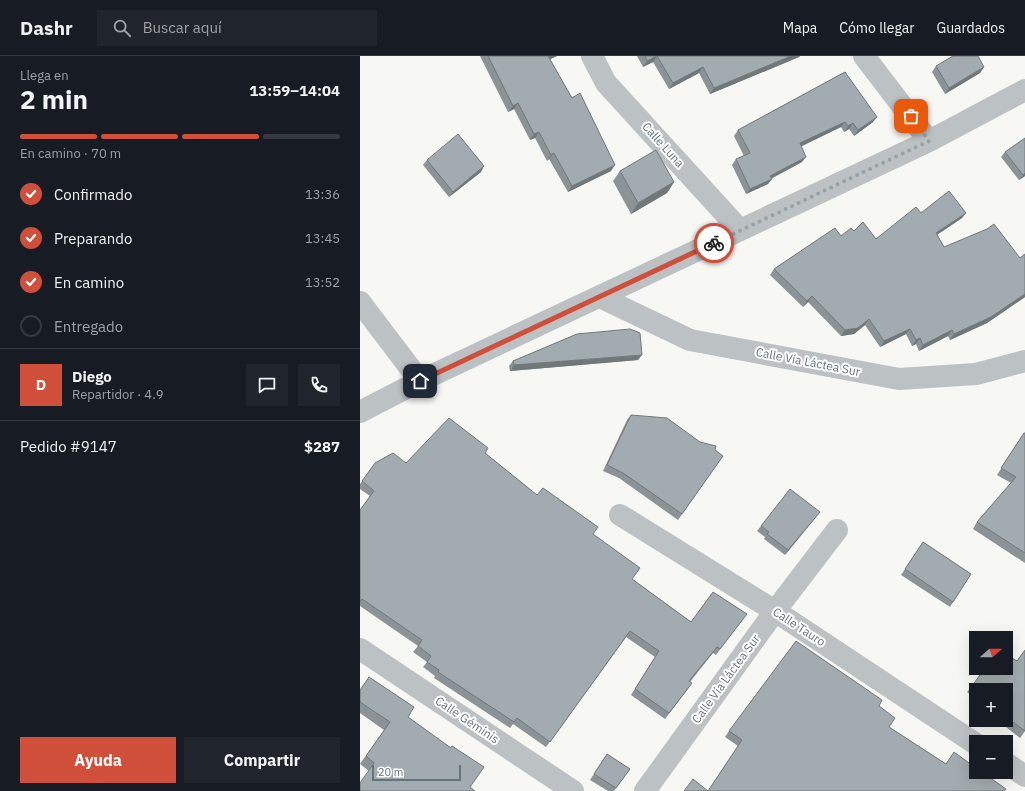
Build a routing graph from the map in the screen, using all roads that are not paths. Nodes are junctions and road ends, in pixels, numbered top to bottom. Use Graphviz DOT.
graph roads {
  1 [pos="592,56"];
  2 [pos="864,56"];
  3 [pos="1025,90"];
  4 [pos="929,141"];
  5 [pos="740,230"];
  6 [pos="600,297"];
  7 [pos="360,302"];
  8 [pos="1025,361"];
  9 [pos="420,381"];
  10 [pos="360,412"];
  11 [pos="620,515"];
  12 [pos="838,530"];
  13 [pos="775,611"];
  14 [pos="360,649"];
  15 [pos="969,739"];
  16 [pos="1013,768"];
  17 [pos="1025,776"];
  18 [pos="573,791"];
  19 [pos="645,791"];
  1 -- 5 [label="street, Calle Luna"];
  2 -- 4 [label="street"];
  3 -- 4 [label="street"];
  4 -- 5 [label="street"];
  5 -- 6 [label="street"];
  6 -- 8 [label="street, Calle Vía Láctea Sur"];
  6 -- 9 [label="street"];
  7 -- 9 [label="street"];
  9 -- 10 [label="street"];
  11 -- 13 [label="street, Calle Tauro"];
  12 -- 13 [label="street, Calle Vía Láctea Sur"];
  13 -- 15 [label="street, Calle Tauro"];
  13 -- 19 [label="street, Calle Vía Láctea Sur"];
  14 -- 18 [label="street, Calle Géminis"];
  16 -- 17 [label="street"];
}
